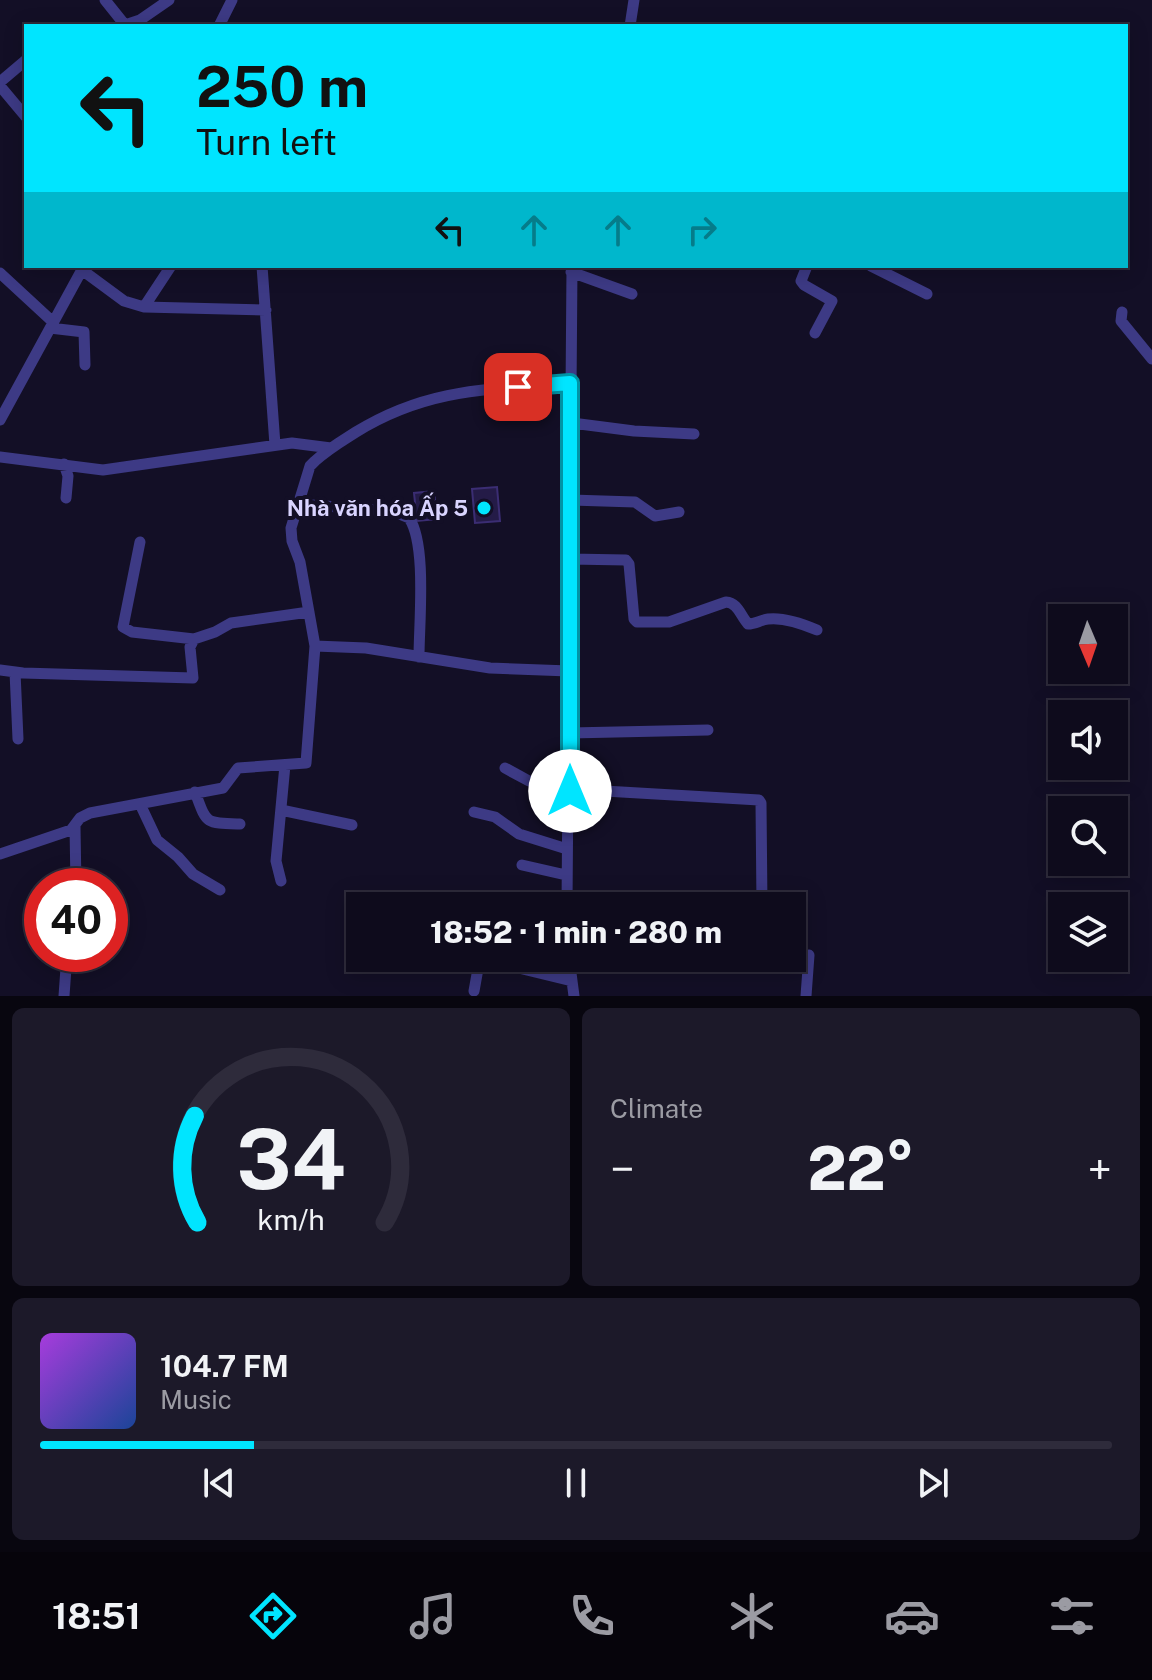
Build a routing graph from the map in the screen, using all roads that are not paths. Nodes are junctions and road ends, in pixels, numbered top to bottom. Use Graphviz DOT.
graph roads {
  1 [pos="105,0"];
  2 [pos="169,0"];
  3 [pos="231,0"];
  4 [pos="634,0"];
  5 [pos="124,24"];
  6 [pos="128,24"];
  7 [pos="220,24"];
  8 [pos="630,24"];
  9 [pos="24,62"];
  10 [pos="0,84"];
  11 [pos="24,114"];
  12 [pos="83,268"];
  13 [pos="170,268"];
  14 [pos="262,268"];
  15 [pos="806,268"];
  16 [pos="875,268"];
  17 [pos="572,269"];
  18 [pos="0,273"];
  19 [pos="632,294"];
  20 [pos="927,294"];
  21 [pos="144,307"];
  22 [pos="266,310"];
  23 [pos="1122,312"];
  24 [pos="52,325"];
  25 [pos="815,333"];
  26 [pos="1152,359"];
  27 [pos="85,365"];
  28 [pos="570,383"];
  29 [pos="0,420"];
  30 [pos="572,423"];
  31 [pos="694,434"];
  32 [pos="275,445"];
  33 [pos="331,448"];
  34 [pos="0,457"];
  35 [pos="64,464"];
  36 [pos="66,498"];
  37 [pos="571,500"];
  38 [pos="298,504"];
  39 [pos="679,512"];
  40 [pos="140,542"];
  41 [pos="570,559"];
  42 [pos="309,612"];
  43 [pos="817,630"];
  44 [pos="194,639"];
  45 [pos="315,646"];
  46 [pos="419,657"];
  47 [pos="0,670"];
  48 [pos="569,671"];
  49 [pos="15,672"];
  50 [pos="708,730"];
  51 [pos="570,733"];
  52 [pos="18,739"];
  53 [pos="285,765"];
  54 [pos="505,768"];
  55 [pos="570,790"];
  56 [pos="195,792"];
  57 [pos="140,804"];
  58 [pos="281,810"];
  59 [pos="474,812"];
  60 [pos="240,824"];
  61 [pos="352,825"];
  62 [pos="75,827"];
  63 [pos="567,849"];
  64 [pos="0,854"];
  65 [pos="522,865"];
  66 [pos="76,868"];
  67 [pos="566,875"];
  68 [pos="281,881"];
  69 [pos="220,890"];
  70 [pos="567,892"];
  71 [pos="762,892"];
  72 [pos="809,955"];
  73 [pos="66,972"];
  74 [pos="571,972"];
  75 [pos="572,981"];
  76 [pos="474,991"];
  77 [pos="64,996"];
  78 [pos="574,996"];
  79 [pos="806,996"];
  1 -- 5 [label="street"];
  2 -- 6 [label="street"];
  3 -- 7 [label="street"];
  4 -- 8 [label="street"];
  9 -- 10 [label="street"];
  10 -- 11 [label="street"];
  12 -- 21 [label="street"];
  12 -- 24 [label="street"];
  13 -- 21 [label="street"];
  14 -- 22 [label="street"];
  15 -- 25 [label="street"];
  16 -- 20 [label="street"];
  17 -- 19 [label="street"];
  17 -- 28 [label="street"];
  18 -- 24 [label="street"];
  21 -- 22 [label="street"];
  22 -- 32 [label="street"];
  23 -- 26 [label="street"];
  24 -- 27 [label="street"];
  24 -- 29 [label="street"];
  28 -- 30 [label="street"];
  28 -- 33 [label="street"];
  30 -- 31 [label="street"];
  30 -- 37 [label="street"];
  32 -- 33 [label="street"];
  32 -- 35 [label="street"];
  33 -- 38 [label="street"];
  34 -- 35 [label="street"];
  35 -- 36 [label="street"];
  37 -- 39 [label="street"];
  37 -- 41 [label="street"];
  38 -- 42 [label="street"];
  38 -- 46 [label="street"];
  40 -- 44 [label="street"];
  41 -- 43 [label="street"];
  41 -- 48 [label="street"];
  42 -- 44 [label="street"];
  42 -- 45 [label="street"];
  44 -- 49 [label="street"];
  45 -- 46 [label="street"];
  45 -- 53 [label="street"];
  46 -- 48 [label="street"];
  47 -- 49 [label="street"];
  48 -- 51 [label="street"];
  49 -- 52 [label="street"];
  50 -- 51 [label="street"];
  51 -- 55 [label="street"];
  53 -- 56 [label="street"];
  53 -- 58 [label="street"];
  54 -- 55 [label="street"];
  55 -- 63 [label="street"];
  55 -- 71 [label="street"];
  56 -- 57 [label="street"];
  56 -- 60 [label="street"];
  57 -- 62 [label="street"];
  57 -- 69 [label="street"];
  58 -- 61 [label="street"];
  58 -- 68 [label="street"];
  59 -- 63 [label="street"];
  62 -- 64 [label="street"];
  62 -- 66 [label="street"];
  63 -- 67 [label="street"];
  65 -- 67 [label="street"];
  67 -- 70 [label="street"];
  72 -- 79 [label="street"];
  73 -- 77 [label="street"];
  74 -- 75 [label="street"];
  75 -- 76 [label="street"];
  75 -- 78 [label="street"];
}
